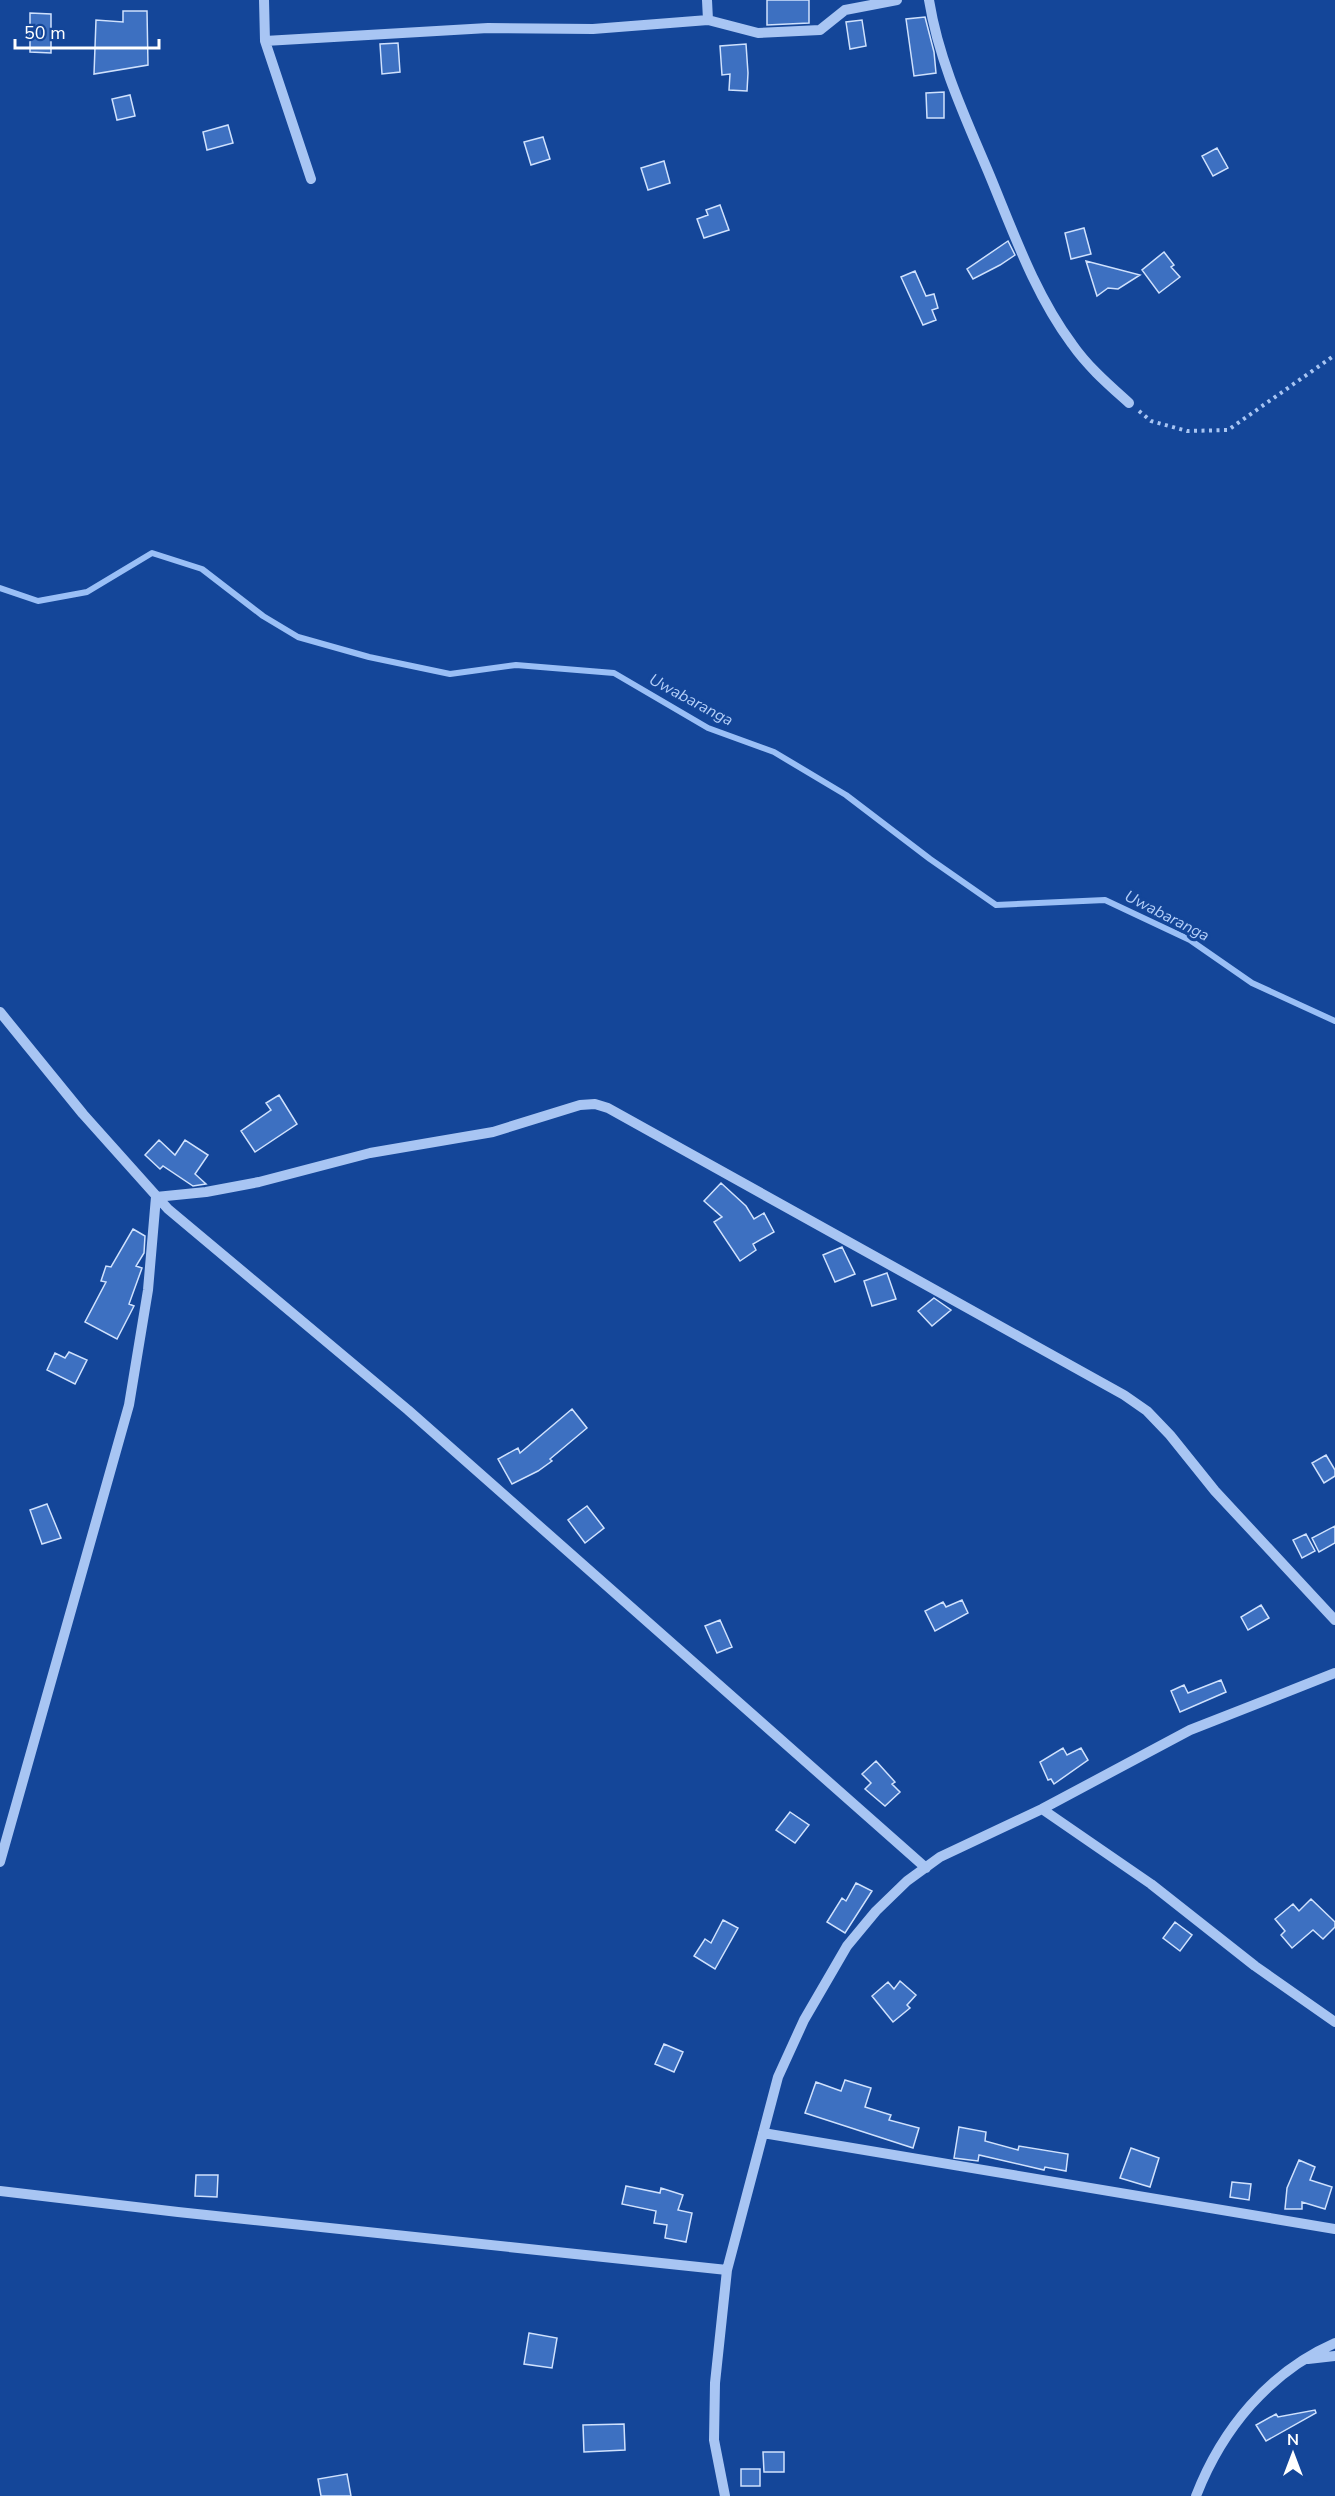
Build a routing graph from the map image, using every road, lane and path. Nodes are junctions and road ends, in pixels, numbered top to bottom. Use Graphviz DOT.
graph roads {
  1 [pos="264,0"];
  2 [pos="707,0"];
  3 [pos="897,0"];
  4 [pos="929,0"];
  5 [pos="708,20"];
  6 [pos="265,41"];
  7 [pos="311,179"];
  8 [pos="1335,355"];
  9 [pos="1129,403"];
  10 [pos="0,1012"];
  11 [pos="156,1197"];
  12 [pos="1335,1620"];
  13 [pos="1335,1673"];
  14 [pos="1042,1809"];
  15 [pos="0,1862"];
  16 [pos="926,1868"];
  17 [pos="1335,2022"];
  18 [pos="763,2133"];
  19 [pos="0,2191"];
  20 [pos="1335,2229"];
  21 [pos="727,2270"];
  22 [pos="1335,2343"];
  23 [pos="1335,2356"];
  24 [pos="1304,2359"];
  25 [pos="725,2496"];
  26 [pos="1196,2496"];
  1 -- 6 [label="street"];
  2 -- 5 [label="street"];
  3 -- 5 [label="street"];
  4 -- 9 [label="street"];
  5 -- 6 [label="street"];
  6 -- 7 [label="street"];
  8 -- 9 [label="path"];
  10 -- 11 [label="street"];
  11 -- 12 [label="street"];
  11 -- 15 [label="street"];
  11 -- 16 [label="street"];
  13 -- 14 [label="street"];
  14 -- 16 [label="street"];
  14 -- 17 [label="street"];
  16 -- 18 [label="street"];
  18 -- 20 [label="street"];
  18 -- 21 [label="street"];
  19 -- 21 [label="street"];
  21 -- 25 [label="street"];
  22 -- 24 [label="street"];
  23 -- 24 [label="street"];
  24 -- 26 [label="street"];
}
